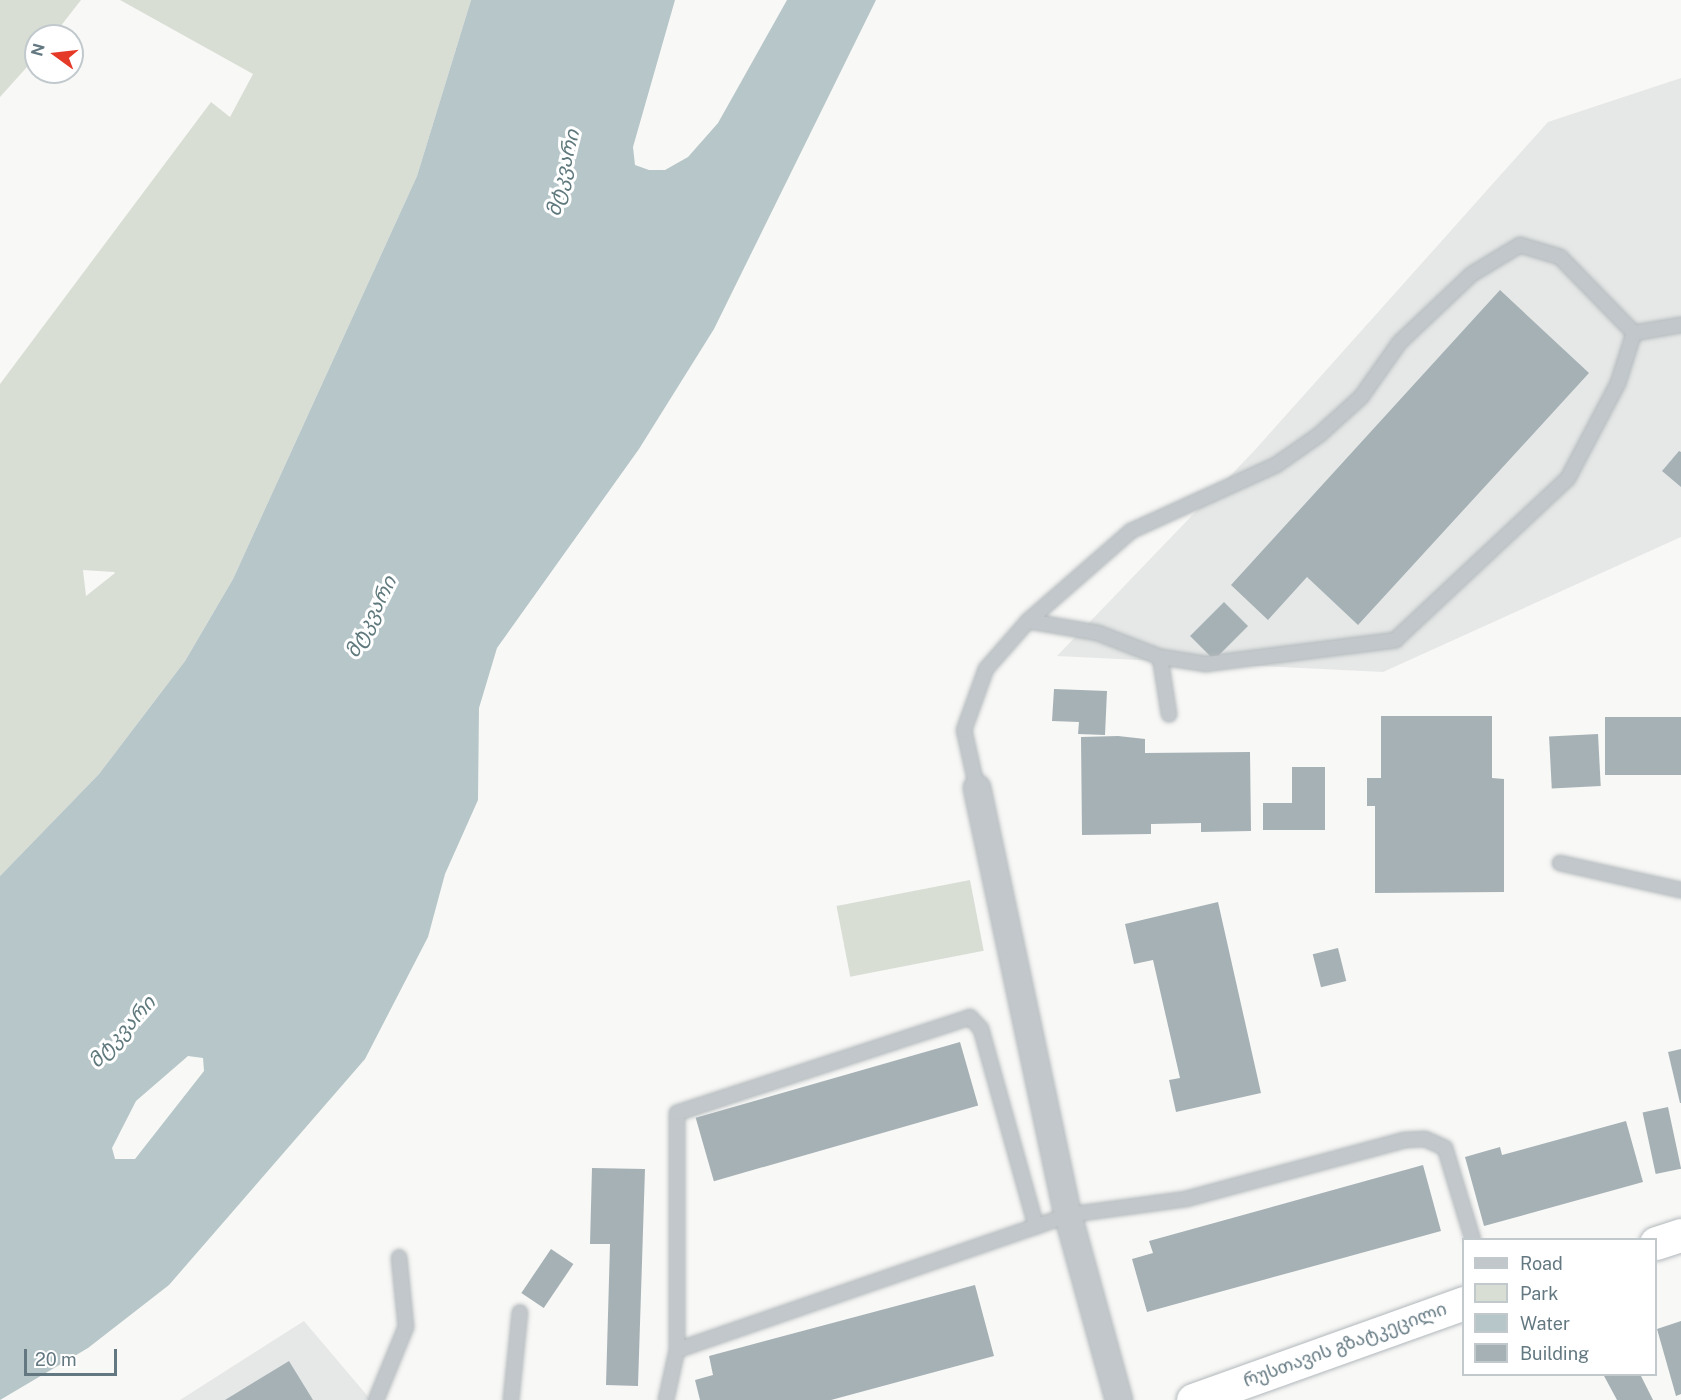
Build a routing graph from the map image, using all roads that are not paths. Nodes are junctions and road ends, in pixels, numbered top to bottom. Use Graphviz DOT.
graph roads {
  1 [pos="1681,325"];
  2 [pos="1634,333"];
  3 [pos="1028,621"];
  4 [pos="1160,657"];
  5 [pos="1169,714"];
  6 [pos="977,788"];
  7 [pos="1560,862"];
  8 [pos="1681,890"];
  9 [pos="1068,1215"];
  10 [pos="1036,1226"];
  11 [pos="1681,1235"];
  12 [pos="1473,1238"];
  13 [pos="1657,1243"];
  14 [pos="399,1257"];
  15 [pos="1462,1304"];
  16 [pos="520,1312"];
  17 [pos="676,1350"];
  18 [pos="376,1400"];
  19 [pos="511,1400"];
  20 [pos="666,1400"];
  21 [pos="1119,1400"];
  22 [pos="1193,1400"];
  1 -- 2 [label="lane"];
  2 -- 3 [label="lane"];
  2 -- 4 [label="lane"];
  3 -- 4 [label="lane"];
  3 -- 6 [label="lane"];
  4 -- 5 [label="lane"];
  6 -- 9 [label="street"];
  7 -- 8 [label="lane"];
  9 -- 10 [label="lane"];
  9 -- 12 [label="lane"];
  9 -- 21 [label="street"];
  10 -- 17 [label="lane"];
  10 -- 17 [label="lane"];
  11 -- 13 [label="highway"];
  14 -- 18 [label="lane"];
  15 -- 22 [label="highway, რუსთავის გზატკეცილი"];
  16 -- 19 [label="lane"];
  17 -- 20 [label="lane"];
}
